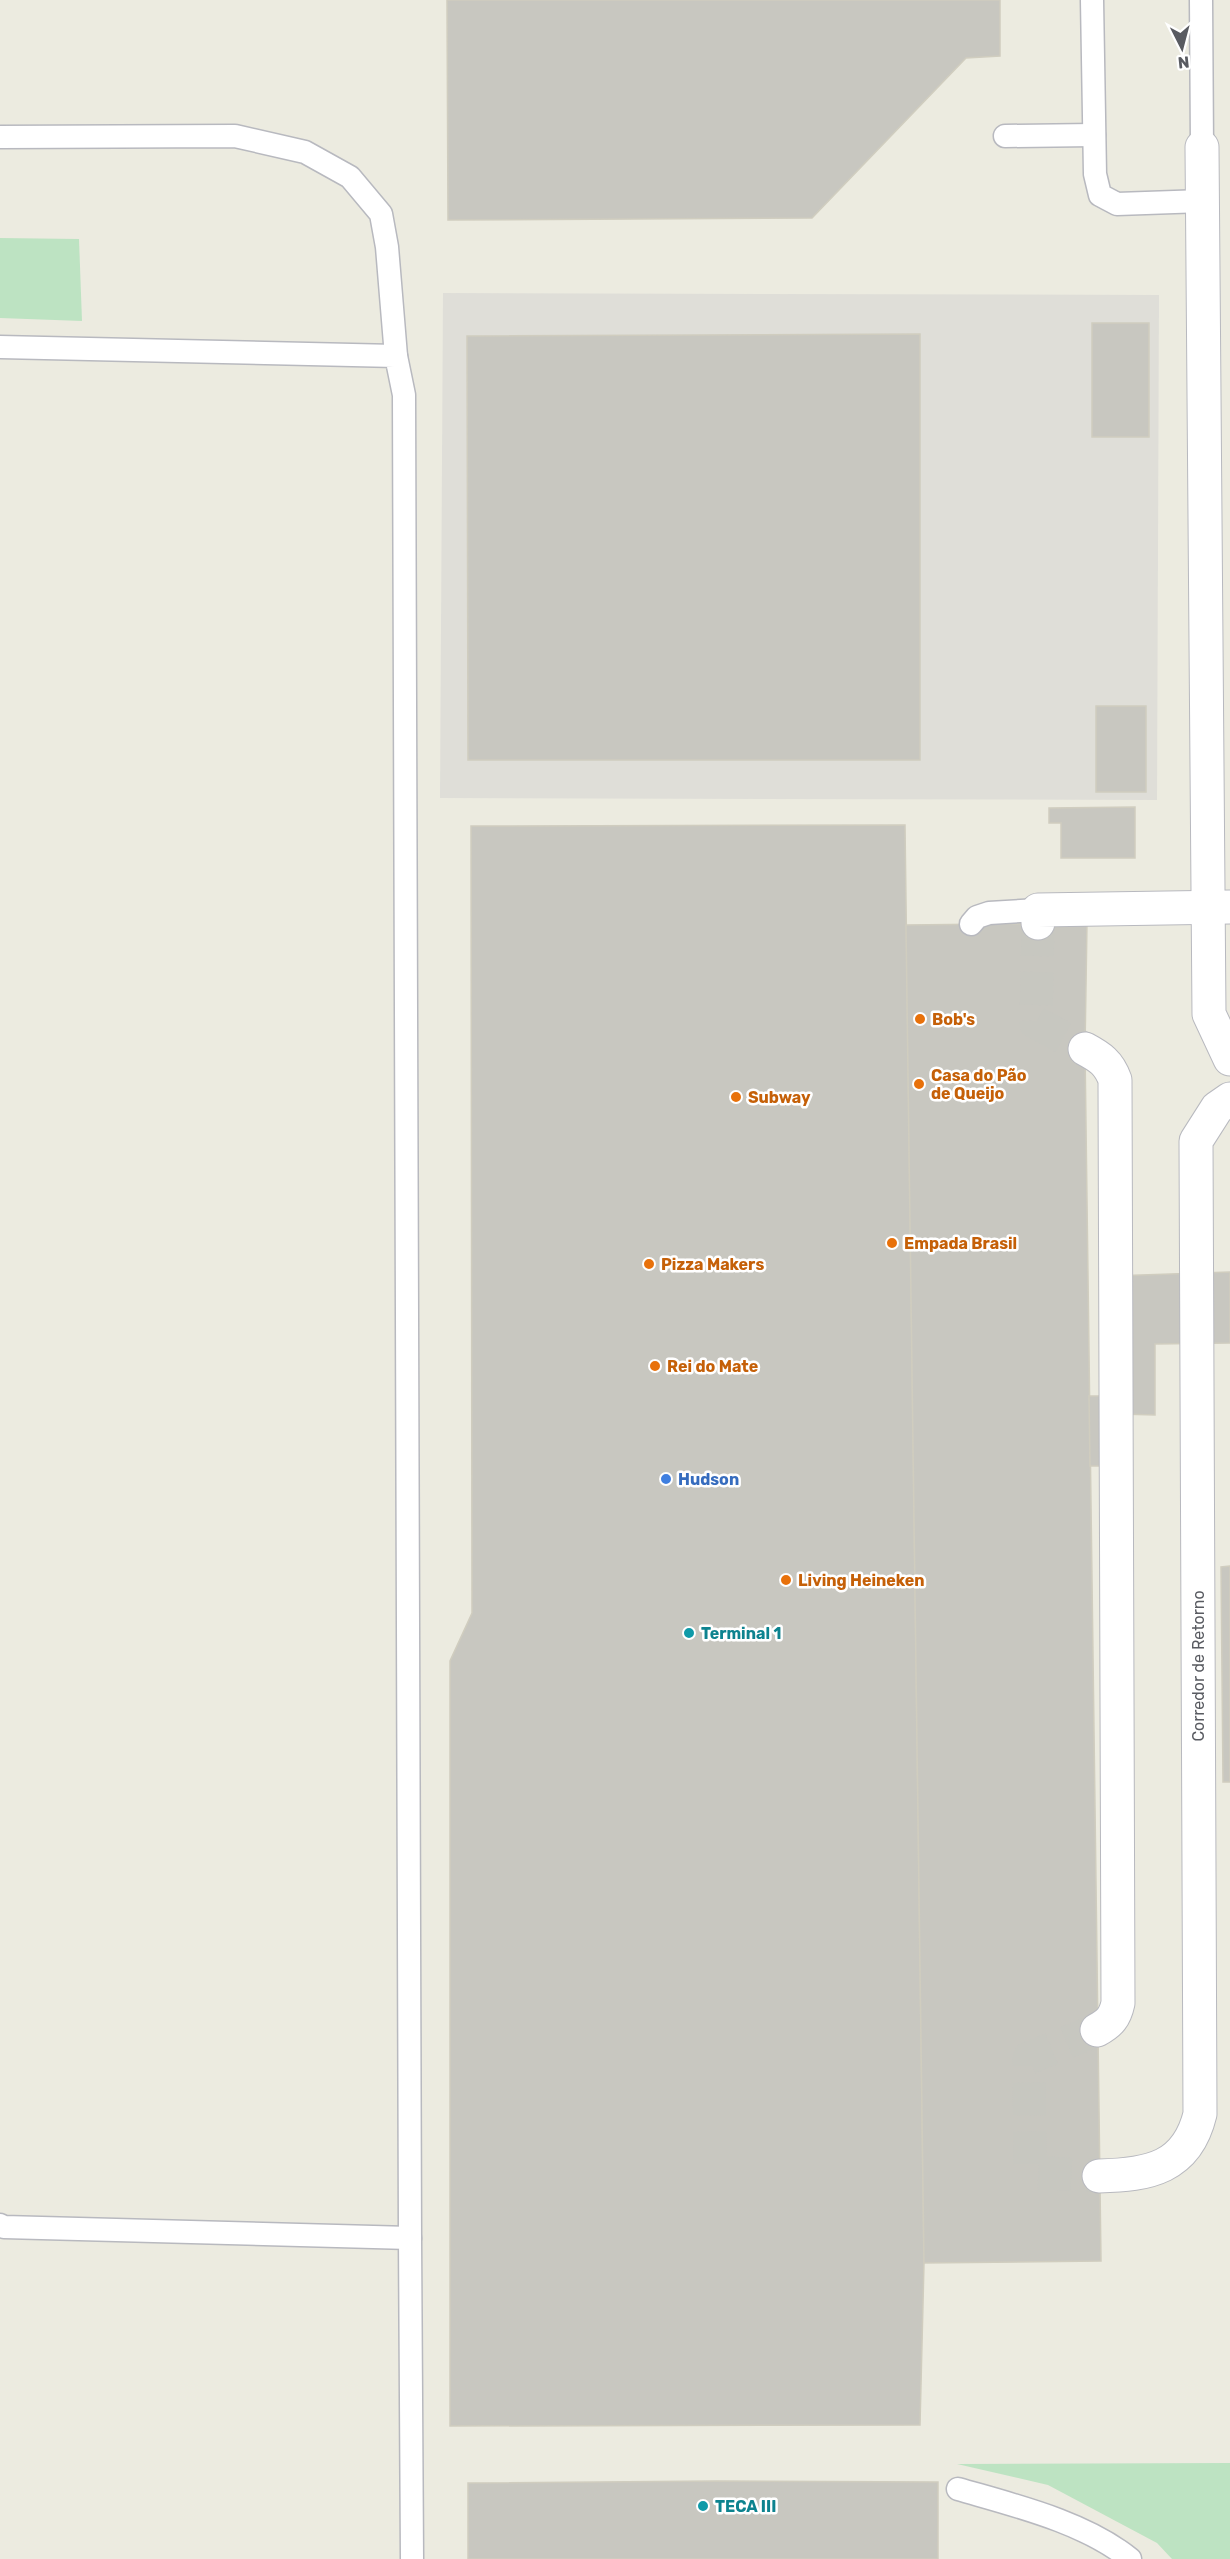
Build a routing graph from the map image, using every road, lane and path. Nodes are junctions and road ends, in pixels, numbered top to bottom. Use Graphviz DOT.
graph roads {
  1 [pos="1092,0"];
  2 [pos="1201,0"];
  3 [pos="1094,135"];
  4 [pos="1005,136"];
  5 [pos="0,137"];
  6 [pos="1202,147"];
  7 [pos="1203,201"];
  8 [pos="0,347"];
  9 [pos="396,356"];
  10 [pos="1219,907"];
  11 [pos="1038,917"];
  12 [pos="971,924"];
  13 [pos="1085,1049"];
  14 [pos="1230,1059"];
  15 [pos="1230,1099"];
  16 [pos="1097,2030"];
  17 [pos="1099,2176"];
  18 [pos="0,2225"];
  19 [pos="410,2238"];
  20 [pos="958,2490"];
  21 [pos="412,2559"];
  22 [pos="1130,2559"];
  1 -- 3 [label="lane"];
  2 -- 6 [label="lane"];
  3 -- 4 [label="lane"];
  3 -- 7 [label="lane"];
  5 -- 9 [label="lane"];
  6 -- 7 [label="street"];
  7 -- 10 [label="street"];
  8 -- 9 [label="lane"];
  9 -- 19 [label="lane"];
  10 -- 11 [label="street"];
  10 -- 14 [label="street"];
  11 -- 12 [label="lane"];
  13 -- 16 [label="street"];
  15 -- 17 [label="street, Corredor de Retorno"];
  18 -- 19 [label="lane"];
  19 -- 21 [label="lane"];
  20 -- 22 [label="lane"];
}
